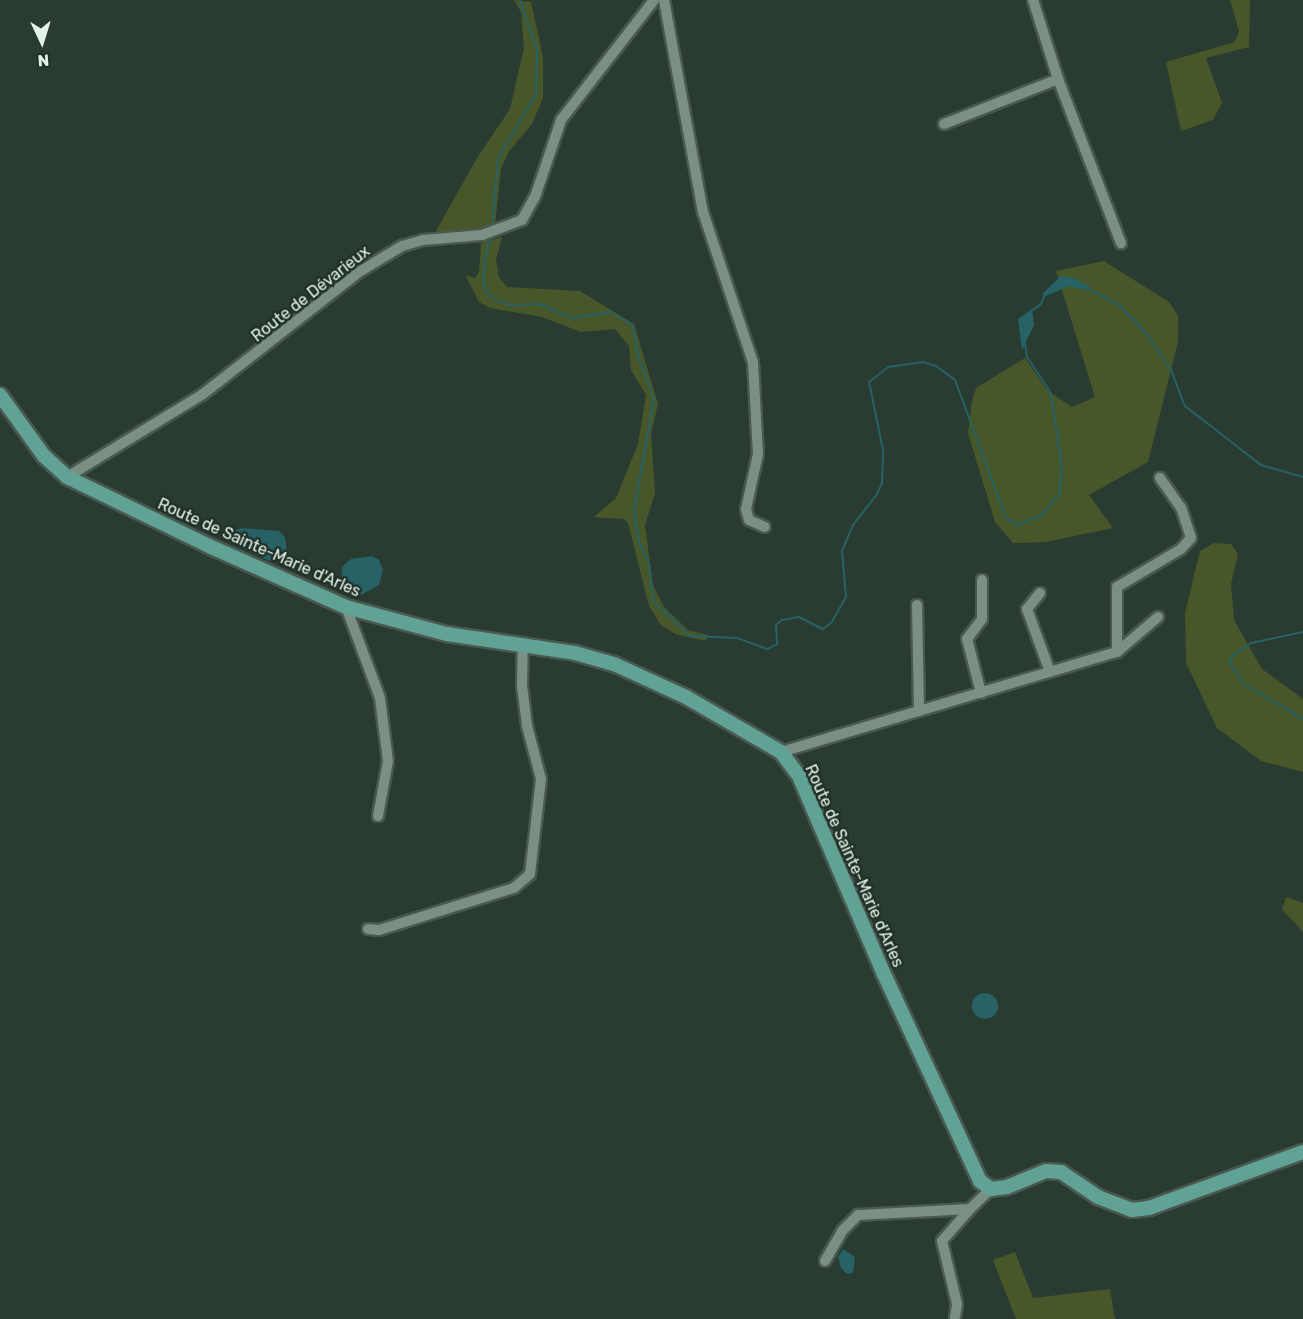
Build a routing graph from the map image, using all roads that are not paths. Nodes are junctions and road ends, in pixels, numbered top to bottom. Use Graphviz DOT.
graph roads {
  1 [pos="654,0"];
  2 [pos="664,0"];
  3 [pos="1033,0"];
  4 [pos="1058,79"];
  5 [pos="944,124"];
  6 [pos="1121,243"];
  7 [pos="0,395"];
  8 [pos="67,477"];
  9 [pos="1160,477"];
  10 [pos="765,527"];
  11 [pos="982,580"];
  12 [pos="1040,593"];
  13 [pos="917,605"];
  14 [pos="346,607"];
  15 [pos="1158,617"];
  16 [pos="523,648"];
  17 [pos="1117,652"];
  18 [pos="1050,672"];
  19 [pos="981,693"];
  20 [pos="919,711"];
  21 [pos="781,752"];
  22 [pos="378,816"];
  23 [pos="368,929"];
  24 [pos="1303,1152"];
  25 [pos="991,1189"];
  26 [pos="970,1209"];
  27 [pos="825,1262"];
  28 [pos="955,1317"];
  1 -- 8 [label="street, Route de Dévarieux"];
  2 -- 10 [label="street"];
  3 -- 4 [label="street"];
  4 -- 5 [label="street"];
  4 -- 6 [label="street"];
  7 -- 8 [label="main road, Route de Sainte-Marie d'Arles"];
  8 -- 14 [label="main road, Route de Sainte-Marie d'Arles"];
  9 -- 17 [label="street"];
  11 -- 19 [label="street"];
  12 -- 18 [label="street"];
  13 -- 20 [label="street"];
  14 -- 16 [label="main road, Route de Sainte-Marie d'Arles"];
  14 -- 22 [label="street"];
  15 -- 17 [label="street"];
  16 -- 21 [label="main road, Route de Sainte-Marie d'Arles"];
  16 -- 23 [label="street"];
  17 -- 18 [label="street"];
  18 -- 19 [label="street"];
  19 -- 20 [label="street"];
  20 -- 21 [label="street"];
  21 -- 25 [label="main road, Route de Sainte-Marie d'Arles"];
  24 -- 25 [label="main road"];
  25 -- 26 [label="street"];
  26 -- 27 [label="street"];
  26 -- 28 [label="street"];
}
